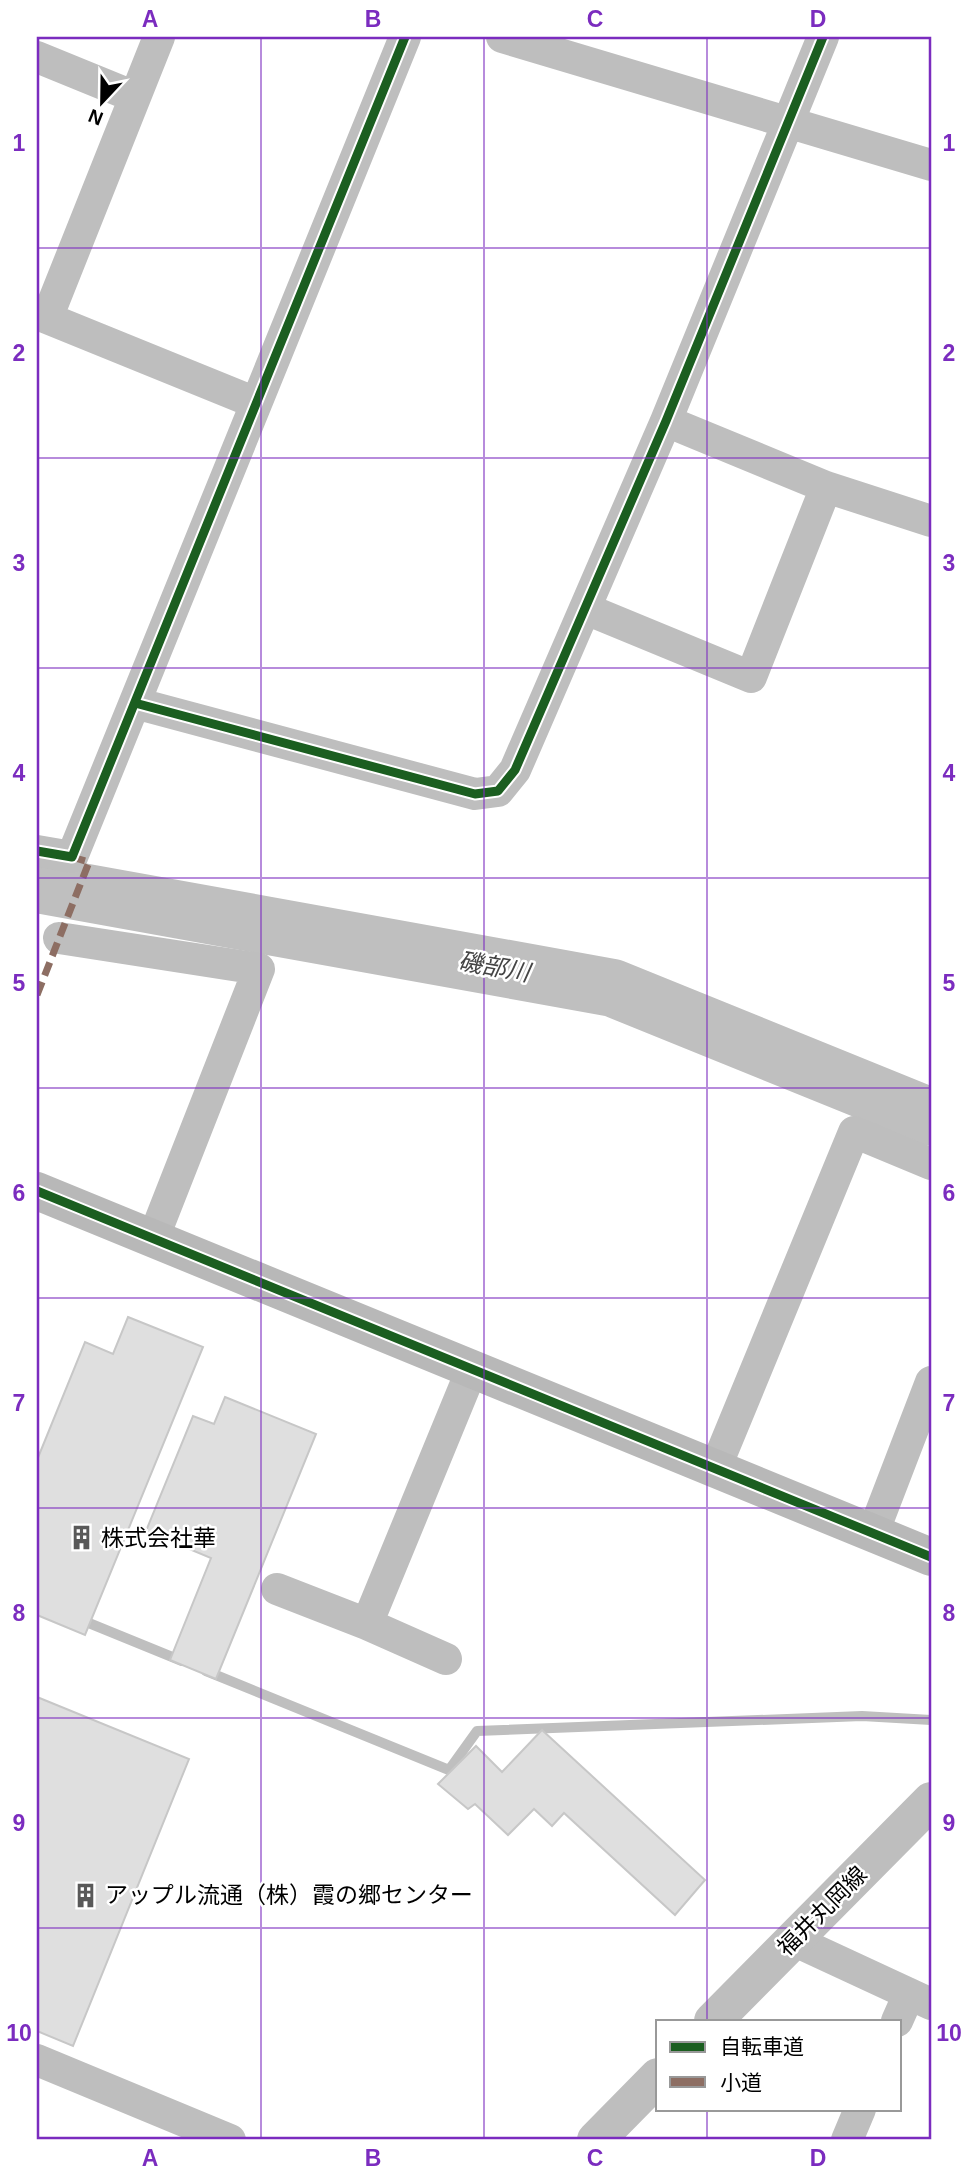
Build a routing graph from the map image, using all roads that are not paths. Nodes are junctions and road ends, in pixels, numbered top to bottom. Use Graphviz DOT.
graph roads {
  1 [pos="159,37"];
  2 [pos="405,37"];
  3 [pos="502,37"];
  4 [pos="823,37"];
  5 [pos="37,57"];
  6 [pos="135,97"];
  7 [pos="789,122"];
  8 [pos="931,165"];
  9 [pos="42,316"];
  10 [pos="256,404"];
  11 [pos="666,421"];
  12 [pos="826,487"];
  13 [pos="931,521"];
  14 [pos="586,609"];
  15 [pos="135,704"];
  16 [pos="37,851"];
  17 [pos="59,938"];
  18 [pos="931,1164"];
  19 [pos="37,1191"];
  20 [pos="153,1238"];
  21 [pos="472,1369"];
  22 [pos="931,1382"];
  23 [pos="715,1469"];
  24 [pos="873,1533"];
  25 [pos="931,1557"];
  26 [pos="277,1589"];
  27 [pos="367,1624"];
  28 [pos="446,1659"];
  29 [pos="931,1801"];
  30 [pos="793,1940"];
  31 [pos="912,2006"];
  32 [pos="714,2020"];
  33 [pos="37,2060"];
  34 [pos="656,2079"];
  35 [pos="860,2110"];
  36 [pos="230,2140"];
  37 [pos="596,2140"];
  38 [pos="847,2140"];
  1 -- 6 [label="street"];
  2 -- 10 [label="street"];
  3 -- 7 [label="street"];
  4 -- 7 [label="street"];
  5 -- 6 [label="street"];
  6 -- 9 [label="street"];
  7 -- 8 [label="street"];
  7 -- 11 [label="street"];
  9 -- 10 [label="street"];
  10 -- 15 [label="street"];
  11 -- 12 [label="street"];
  11 -- 14 [label="street"];
  12 -- 13 [label="street"];
  12 -- 14 [label="street"];
  14 -- 15 [label="street"];
  15 -- 16 [label="street"];
  17 -- 20 [label="street"];
  18 -- 23 [label="street"];
  19 -- 20 [label="street"];
  20 -- 21 [label="street"];
  21 -- 23 [label="street"];
  21 -- 27 [label="street"];
  22 -- 24 [label="street"];
  23 -- 24 [label="street"];
  24 -- 25 [label="street"];
  26 -- 27 [label="street"];
  27 -- 28 [label="street"];
  29 -- 30 [label="main road, 福井丸岡線"];
  30 -- 31 [label="street"];
  30 -- 32 [label="main road, 福井丸岡線"];
  33 -- 36 [label="street"];
  34 -- 37 [label="main road"];
  35 -- 38 [label="street"];
}
